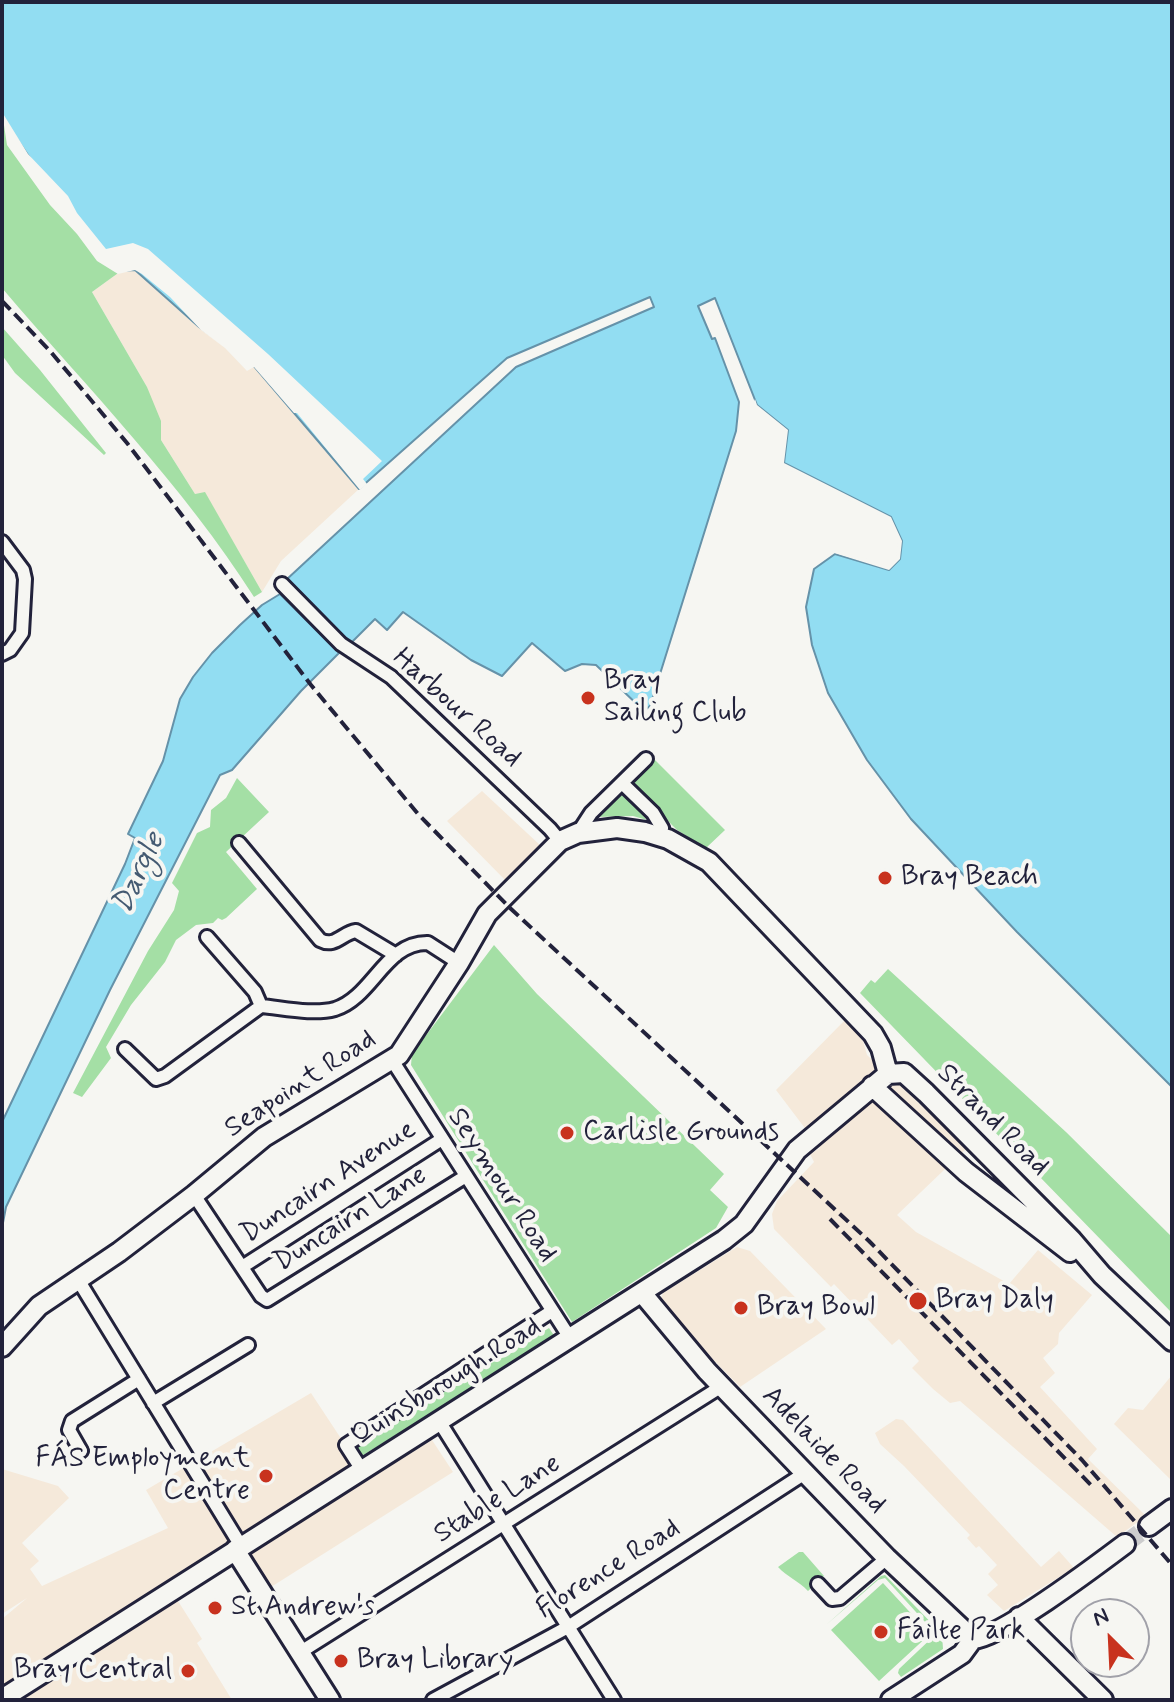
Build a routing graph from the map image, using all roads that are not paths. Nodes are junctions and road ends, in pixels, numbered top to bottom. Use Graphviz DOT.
graph roads {
  1 [pos="2,542"];
  2 [pos="282,584"];
  3 [pos="2,654"];
  4 [pos="646,759"];
  5 [pos="622,783"];
  6 [pos="578,833"];
  7 [pos="659,835"];
  8 [pos="560,841"];
  9 [pos="239,843"];
  10 [pos="679,845"];
  11 [pos="207,937"];
  12 [pos="396,955"];
  13 [pos="459,963"];
  14 [pos="261,1006"];
  15 [pos="125,1049"];
  16 [pos="392,1060"];
  17 [pos="888,1074"];
  18 [pos="872,1086"];
  19 [pos="442,1139"];
  20 [pos="466,1176"];
  21 [pos="194,1195"];
  22 [pos="1028,1209"];
  23 [pos="242,1267"];
  24 [pos="77,1278"];
  25 [pos="642,1293"];
  26 [pos="552,1311"];
  27 [pos="570,1338"];
  28 [pos="1172,1341"];
  29 [pos="248,1345"];
  30 [pos="2,1347"];
  31 [pos="139,1379"];
  32 [pos="722,1386"];
  33 [pos="153,1403"];
  34 [pos="439,1421"];
  35 [pos="81,1451"];
  36 [pos="362,1470"];
  37 [pos="805,1473"];
  38 [pos="1172,1509"];
  39 [pos="504,1525"];
  40 [pos="1149,1526"];
  41 [pos="1125,1544"];
  42 [pos="238,1548"];
  43 [pos="887,1558"];
  44 [pos="818,1584"];
  45 [pos="1019,1617"];
  46 [pos="568,1627"];
  47 [pos="973,1639"];
  48 [pos="299,1653"];
  49 [pos="2,1699"];
  50 [pos="330,1700"];
  51 [pos="433,1700"];
  52 [pos="614,1700"];
  53 [pos="891,1700"];
  54 [pos="1103,1700"];
  1 -- 3 [label="street"];
  2 -- 8 [label="street, Harbour Road"];
  4 -- 5 [label="street"];
  5 -- 6 [label="street"];
  5 -- 7 [label="street"];
  6 -- 7 [label="street, Seapoint Road"];
  6 -- 8 [label="street, Seapoint Road"];
  7 -- 10 [label="street, Seapoint Road"];
  8 -- 13 [label="street, Seapoint Road"];
  9 -- 12 [label="street"];
  10 -- 17 [label="street, Strand Road"];
  11 -- 14 [label="street"];
  12 -- 13 [label="street"];
  12 -- 14 [label="street"];
  13 -- 16 [label="street, Seapoint Road"];
  14 -- 15 [label="street"];
  16 -- 19 [label="street, Seymour Road"];
  16 -- 21 [label="street, Seapoint Road"];
  17 -- 18 [label="street, Quinsborough Road"];
  17 -- 22 [label="street, Strand Road"];
  18 -- 22 [label="street"];
  18 -- 25 [label="street, Quinsborough Road"];
  19 -- 20 [label="street, Seymour Road"];
  19 -- 23 [label="street, Duncairn Avenue"];
  20 -- 23 [label="street, Duncairn Lane"];
  20 -- 26 [label="street, Seymour Road"];
  21 -- 23 [label="street"];
  21 -- 24 [label="street, Seapoint Road"];
  22 -- 28 [label="street, Strand Road"];
  24 -- 30 [label="street, Seapoint Road"];
  24 -- 31 [label="street"];
  25 -- 27 [label="street, Quinsborough Road"];
  25 -- 32 [label="street, Adelaide Road"];
  26 -- 27 [label="street, Seymour Road"];
  26 -- 36 [label="street"];
  27 -- 34 [label="street, Quinsborough Road"];
  29 -- 33 [label="street"];
  31 -- 33 [label="street"];
  31 -- 35 [label="street"];
  32 -- 37 [label="street, Adelaide Road"];
  32 -- 39 [label="street, Stable Lane"];
  33 -- 42 [label="street"];
  34 -- 36 [label="street, Quinsborough Road"];
  34 -- 39 [label="street"];
  36 -- 42 [label="street, Quinsborough Road"];
  37 -- 43 [label="street, Adelaide Road"];
  37 -- 46 [label="street, Florence Road"];
  38 -- 40 [label="street"];
  39 -- 46 [label="street"];
  39 -- 48 [label="street, Stable Lane"];
  41 -- 45 [label="street"];
  42 -- 48 [label="street"];
  42 -- 49 [label="street, Quinsborough Road"];
  43 -- 44 [label="street"];
  43 -- 47 [label="street, Adelaide Road"];
  45 -- 47 [label="street"];
  45 -- 54 [label="street"];
  46 -- 51 [label="street, Florence Road"];
  46 -- 52 [label="street"];
  47 -- 53 [label="street"];
  48 -- 50 [label="street"];
}
